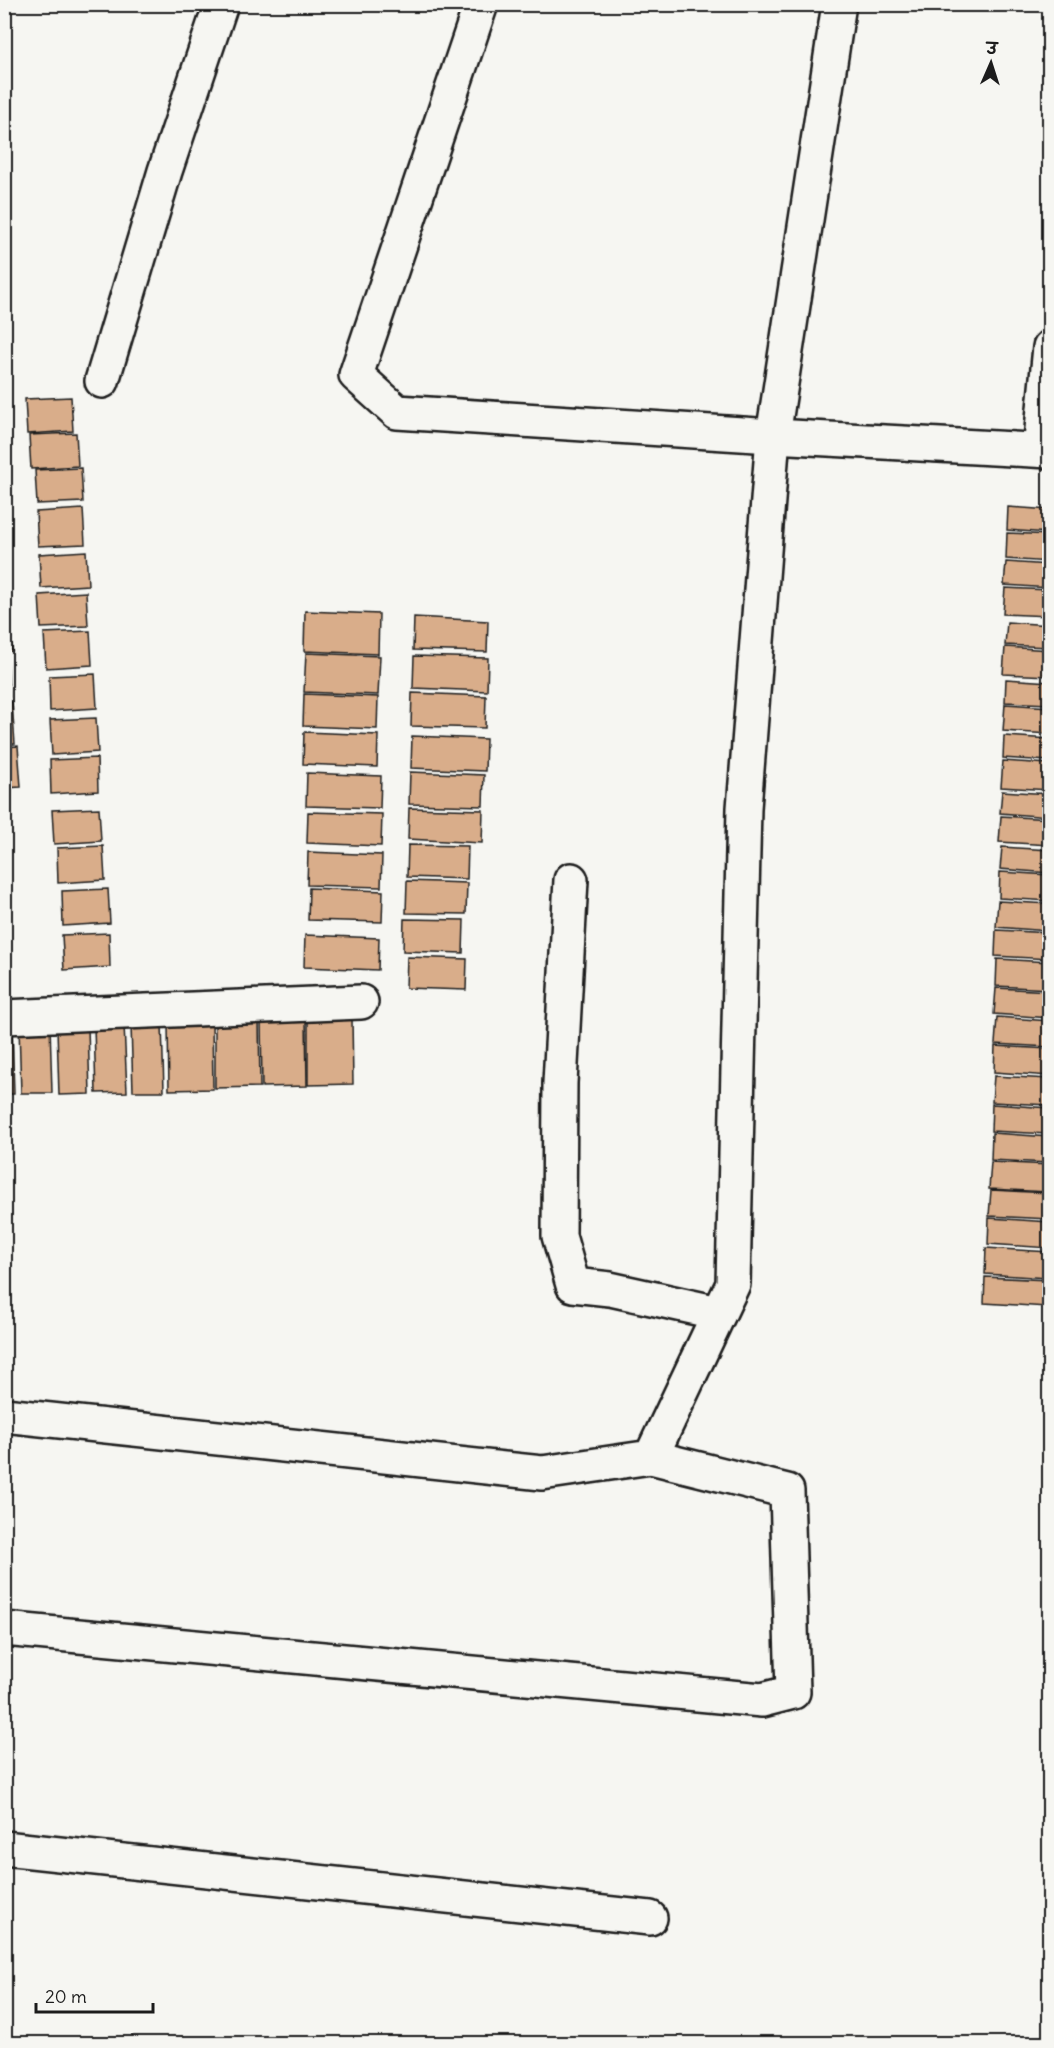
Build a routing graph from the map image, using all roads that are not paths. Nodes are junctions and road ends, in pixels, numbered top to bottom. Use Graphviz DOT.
graph roads {
  1 [pos="221,4"];
  2 [pos="481,4"];
  3 [pos="839,4"];
  4 [pos="1050,347"];
  5 [pos="102,381"];
  6 [pos="773,436"];
  7 [pos="1045,450"];
  8 [pos="571,880"];
  9 [pos="361,1002"];
  10 [pos="4,1017"];
  11 [pos="719,1313"];
  12 [pos="4,1415"];
  13 [pos="651,1457"];
  14 [pos="4,1629"];
  15 [pos="4,1848"];
  16 [pos="650,1918"];
  1 -- 5 [label="street"];
  2 -- 6 [label="street"];
  3 -- 6 [label="street"];
  4 -- 7 [label="street"];
  6 -- 7 [label="street"];
  6 -- 11 [label="street"];
  8 -- 11 [label="street"];
  9 -- 10 [label="street"];
  11 -- 13 [label="street"];
  12 -- 13 [label="street"];
  13 -- 14 [label="street"];
  15 -- 16 [label="street"];
}
